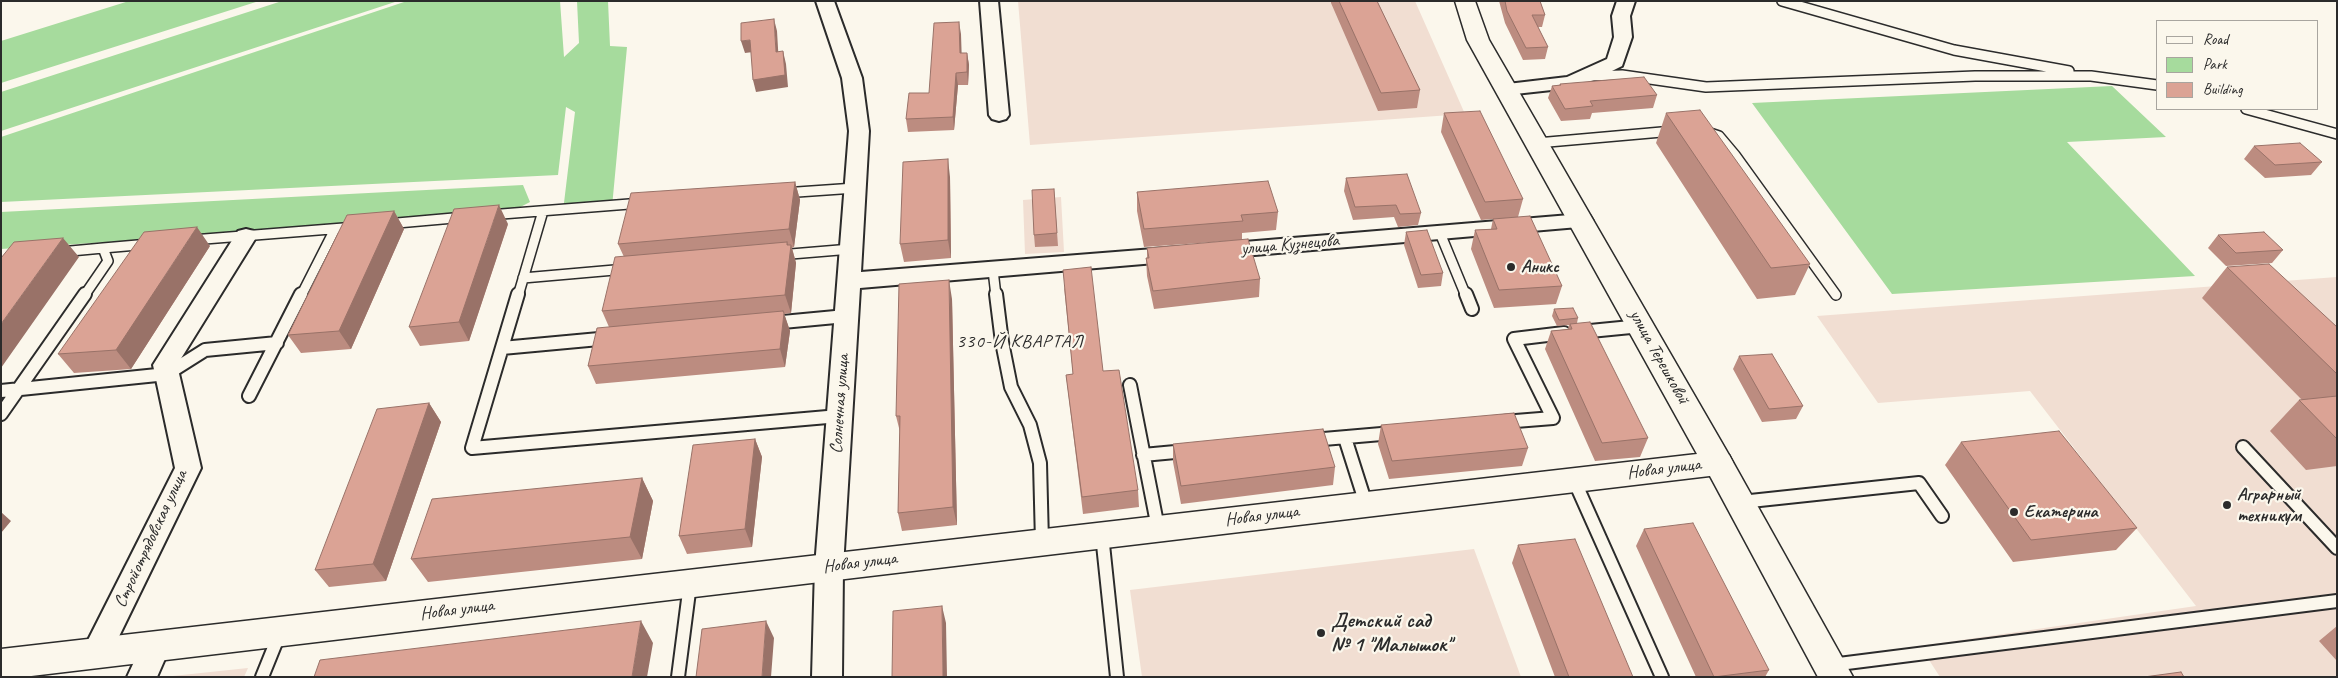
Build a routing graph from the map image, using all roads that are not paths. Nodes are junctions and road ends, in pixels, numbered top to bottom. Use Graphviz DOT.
graph roads {
  1 [pos="825,1"];
  2 [pos="989,1"];
  3 [pos="1456,1"];
  4 [pos="1465,1"];
  5 [pos="1626,1"];
  6 [pos="1782,1"];
  7 [pos="1478,40"];
  8 [pos="1587,76"];
  9 [pos="2091,76"];
  10 [pos="2156,85"];
  11 [pos="1506,89"];
  12 [pos="2250,110"];
  13 [pos="999,115"];
  14 [pos="2337,134"];
  15 [pos="1537,143"];
  16 [pos="855,188"];
  17 [pos="776,193"];
  18 [pos="649,202"];
  19 [pos="543,210"];
  20 [pos="1582,222"];
  21 [pos="335,229"];
  22 [pos="1440,233"];
  23 [pos="246,236"];
  24 [pos="179,242"];
  25 [pos="160,243"];
  26 [pos="103,248"];
  27 [pos="851,249"];
  28 [pos="48,253"];
  29 [pos="772,256"];
  30 [pos="642,267"];
  31 [pos="993,270"];
  32 [pos="523,278"];
  33 [pos="849,281"];
  34 [pos="1836,295"];
  35 [pos="1472,309"];
  36 [pos="846,316"];
  37 [pos="758,324"];
  38 [pos="1641,326"];
  39 [pos="620,337"];
  40 [pos="277,343"];
  41 [pos="502,348"];
  42 [pos="167,374"];
  43 [pos="1130,385"];
  44 [pos="19,389"];
  45 [pos="1,391"];
  46 [pos="249,396"];
  47 [pos="1,414"];
  48 [pos="839,416"];
  49 [pos="1494,423"];
  50 [pos="1404,432"];
  51 [pos="1345,438"];
  52 [pos="1297,442"];
  53 [pos="2243,447"];
  54 [pos="1201,450"];
  55 [pos="1143,455"];
  56 [pos="1718,463"];
  57 [pos="1574,480"];
  58 [pos="1740,502"];
  59 [pos="1366,504"];
  60 [pos="1942,516"];
  61 [pos="1158,528"];
  62 [pos="1102,535"];
  63 [pos="1042,542"];
  64 [pos="2337,548"];
  65 [pos="829,567"];
  66 [pos="690,583"];
  67 [pos="2337,601"];
  68 [pos="281,631"];
  69 [pos="156,646"];
  70 [pos="97,652"];
  71 [pos="1,664"];
  72 [pos="1833,671"];
  73 [pos="142,677"];
  74 [pos="262,677"];
  75 [pos="678,677"];
  76 [pos="827,677"];
  77 [pos="1117,677"];
  78 [pos="1662,677"];
  1 -- 16 [label="street, Солнечная улица"];
  2 -- 13 [label="street"];
  3 -- 7 [label="street, улица Терешковой"];
  4 -- 7 [label="main road, улица Терешковой"];
  5 -- 8 [label="street"];
  6 -- 9 [label="lane"];
  7 -- 11 [label="main road, улица Терешковой"];
  8 -- 9 [label="lane"];
  8 -- 11 [label="street"];
  9 -- 10 [label="lane"];
  11 -- 15 [label="main road, улица Терешковой"];
  12 -- 14 [label="lane"];
  15 -- 20 [label="main road, улица Терешковой"];
  15 -- 34 [label="lane"];
  16 -- 17 [label="lane"];
  16 -- 27 [label="street, Солнечная улица"];
  18 -- 19 [label="lane"];
  19 -- 21 [label="lane"];
  19 -- 32 [label="lane"];
  20 -- 22 [label="street, улица Кузнецова"];
  20 -- 38 [label="main road, улица Терешковой"];
  21 -- 23 [label="lane"];
  21 -- 40 [label="lane"];
  22 -- 31 [label="street, улица Кузнецова"];
  22 -- 35 [label="lane"];
  23 -- 24 [label="lane"];
  23 -- 42 [label="street, Стройотрядовская улица"];
  25 -- 26 [label="lane"];
  26 -- 28 [label="lane"];
  26 -- 44 [label="lane"];
  27 -- 29 [label="lane"];
  27 -- 33 [label="street, Солнечная улица"];
  30 -- 32 [label="lane"];
  31 -- 33 [label="street, улица Кузнецова"];
  31 -- 63 [label="lane"];
  32 -- 41 [label="lane"];
  33 -- 36 [label="street, Солнечная улица"];
  36 -- 37 [label="lane"];
  36 -- 48 [label="street, Солнечная улица"];
  38 -- 49 [label="lane"];
  38 -- 56 [label="main road, улица Терешковой"];
  39 -- 41 [label="lane"];
  40 -- 42 [label="lane"];
  40 -- 46 [label="lane"];
  41 -- 48 [label="lane"];
  42 -- 44 [label="lane"];
  42 -- 70 [label="street, Стройотрядовская улица"];
  43 -- 55 [label="lane"];
  44 -- 45 [label="lane"];
  44 -- 47 [label="lane"];
  48 -- 65 [label="street, Солнечная улица"];
  50 -- 51 [label="lane"];
  51 -- 52 [label="lane"];
  51 -- 59 [label="lane"];
  53 -- 64 [label="lane"];
  54 -- 55 [label="lane"];
  55 -- 61 [label="lane"];
  56 -- 57 [label="main road, Новая улица"];
  56 -- 58 [label="main road, улица Терешковой"];
  57 -- 59 [label="main road, Новая улица"];
  57 -- 78 [label="lane"];
  58 -- 60 [label="lane"];
  58 -- 72 [label="main road, улица Терешковой"];
  59 -- 61 [label="main road, Новая улица"];
  61 -- 62 [label="main road, Новая улица"];
  62 -- 63 [label="main road, Новая улица"];
  62 -- 77 [label="lane"];
  63 -- 65 [label="main road, Новая улица"];
  65 -- 66 [label="main road, Новая улица"];
  65 -- 76 [label="street, Солнечная улица"];
  66 -- 68 [label="main road, Новая улица"];
  66 -- 75 [label="lane"];
  67 -- 72 [label="lane"];
  68 -- 69 [label="main road, Новая улица"];
  68 -- 74 [label="lane"];
  69 -- 70 [label="main road, Новая улица"];
  69 -- 73 [label="street"];
  70 -- 71 [label="main road, Новая улица"];
}
